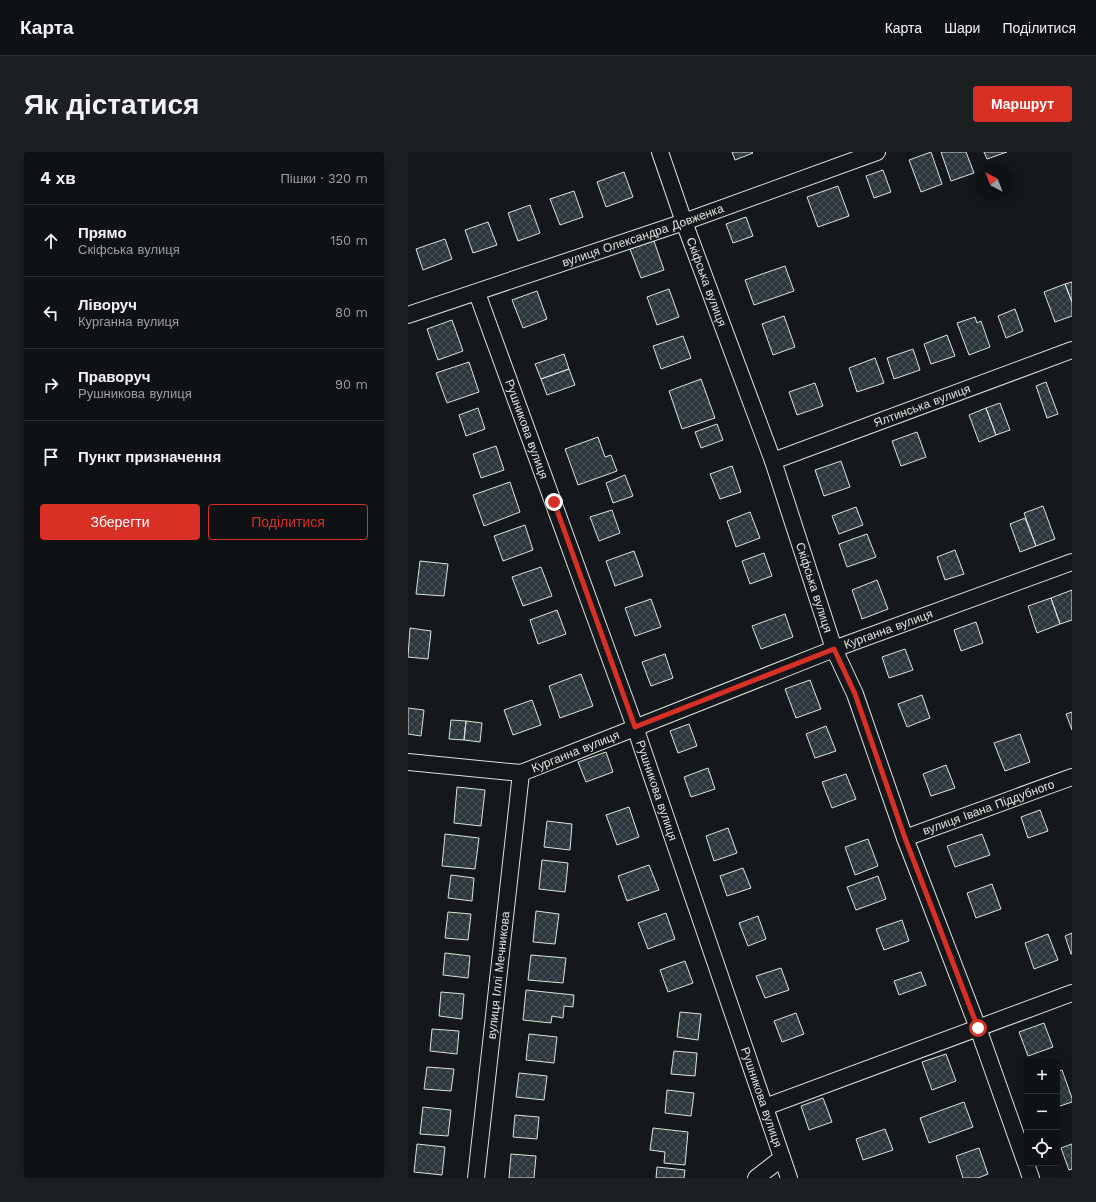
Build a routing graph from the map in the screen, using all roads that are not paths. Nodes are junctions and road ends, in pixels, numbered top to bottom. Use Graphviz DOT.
graph roads {
  1 [pos="660,152"];
  2 [pos="877,152"];
  3 [pos="684,222"];
  4 [pos="477,292"];
  5 [pos="408,315"];
  6 [pos="1072,350"];
  7 [pos="773,461"];
  8 [pos="1072,562"];
  9 [pos="834,649"];
  10 [pos="635,727"];
  11 [pos="408,762"];
  12 [pos="520,772"];
  13 [pos="1072,777"];
  14 [pos="905,838"];
  15 [pos="1072,993"];
  16 [pos="978,1028"];
  17 [pos="765,1107"];
  18 [pos="782,1158"];
  19 [pos="476,1178"];
  20 [pos="756,1178"];
  21 [pos="789,1178"];
  22 [pos="1031,1178"];
  1 -- 3 [label="street, Скіфська вулиця"];
  2 -- 3 [label="street, вулиця Олександра Довженка"];
  3 -- 4 [label="street, вулиця Олександра Довженка"];
  3 -- 7 [label="street, Скіфська вулиця"];
  4 -- 5 [label="street, вулиця Олександра Довженка"];
  4 -- 10 [label="street, Рушникова вулиця"];
  6 -- 7 [label="street, Ялтинська вулиця"];
  7 -- 9 [label="street, Скіфська вулиця"];
  8 -- 9 [label="street, Курганна вулиця"];
  9 -- 10 [label="street, Курганна вулиця"];
  9 -- 14 [label="street, Скіфська вулиця"];
  10 -- 12 [label="street, Курганна вулиця"];
  10 -- 17 [label="street, Рушникова вулиця"];
  11 -- 12 [label="street, Курганна вулиця"];
  12 -- 19 [label="street, вулиця Іллі Мечникова"];
  13 -- 14 [label="street, вулиця Івана Піддубного"];
  14 -- 16 [label="street, Скіфська вулиця"];
  15 -- 16 [label="street"];
  16 -- 17 [label="street"];
  16 -- 22 [label="street, Скіфська вулиця"];
  17 -- 18 [label="street, Рушникова вулиця"];
  18 -- 20 [label="street"];
  18 -- 21 [label="street, Рушникова вулиця"];
}
